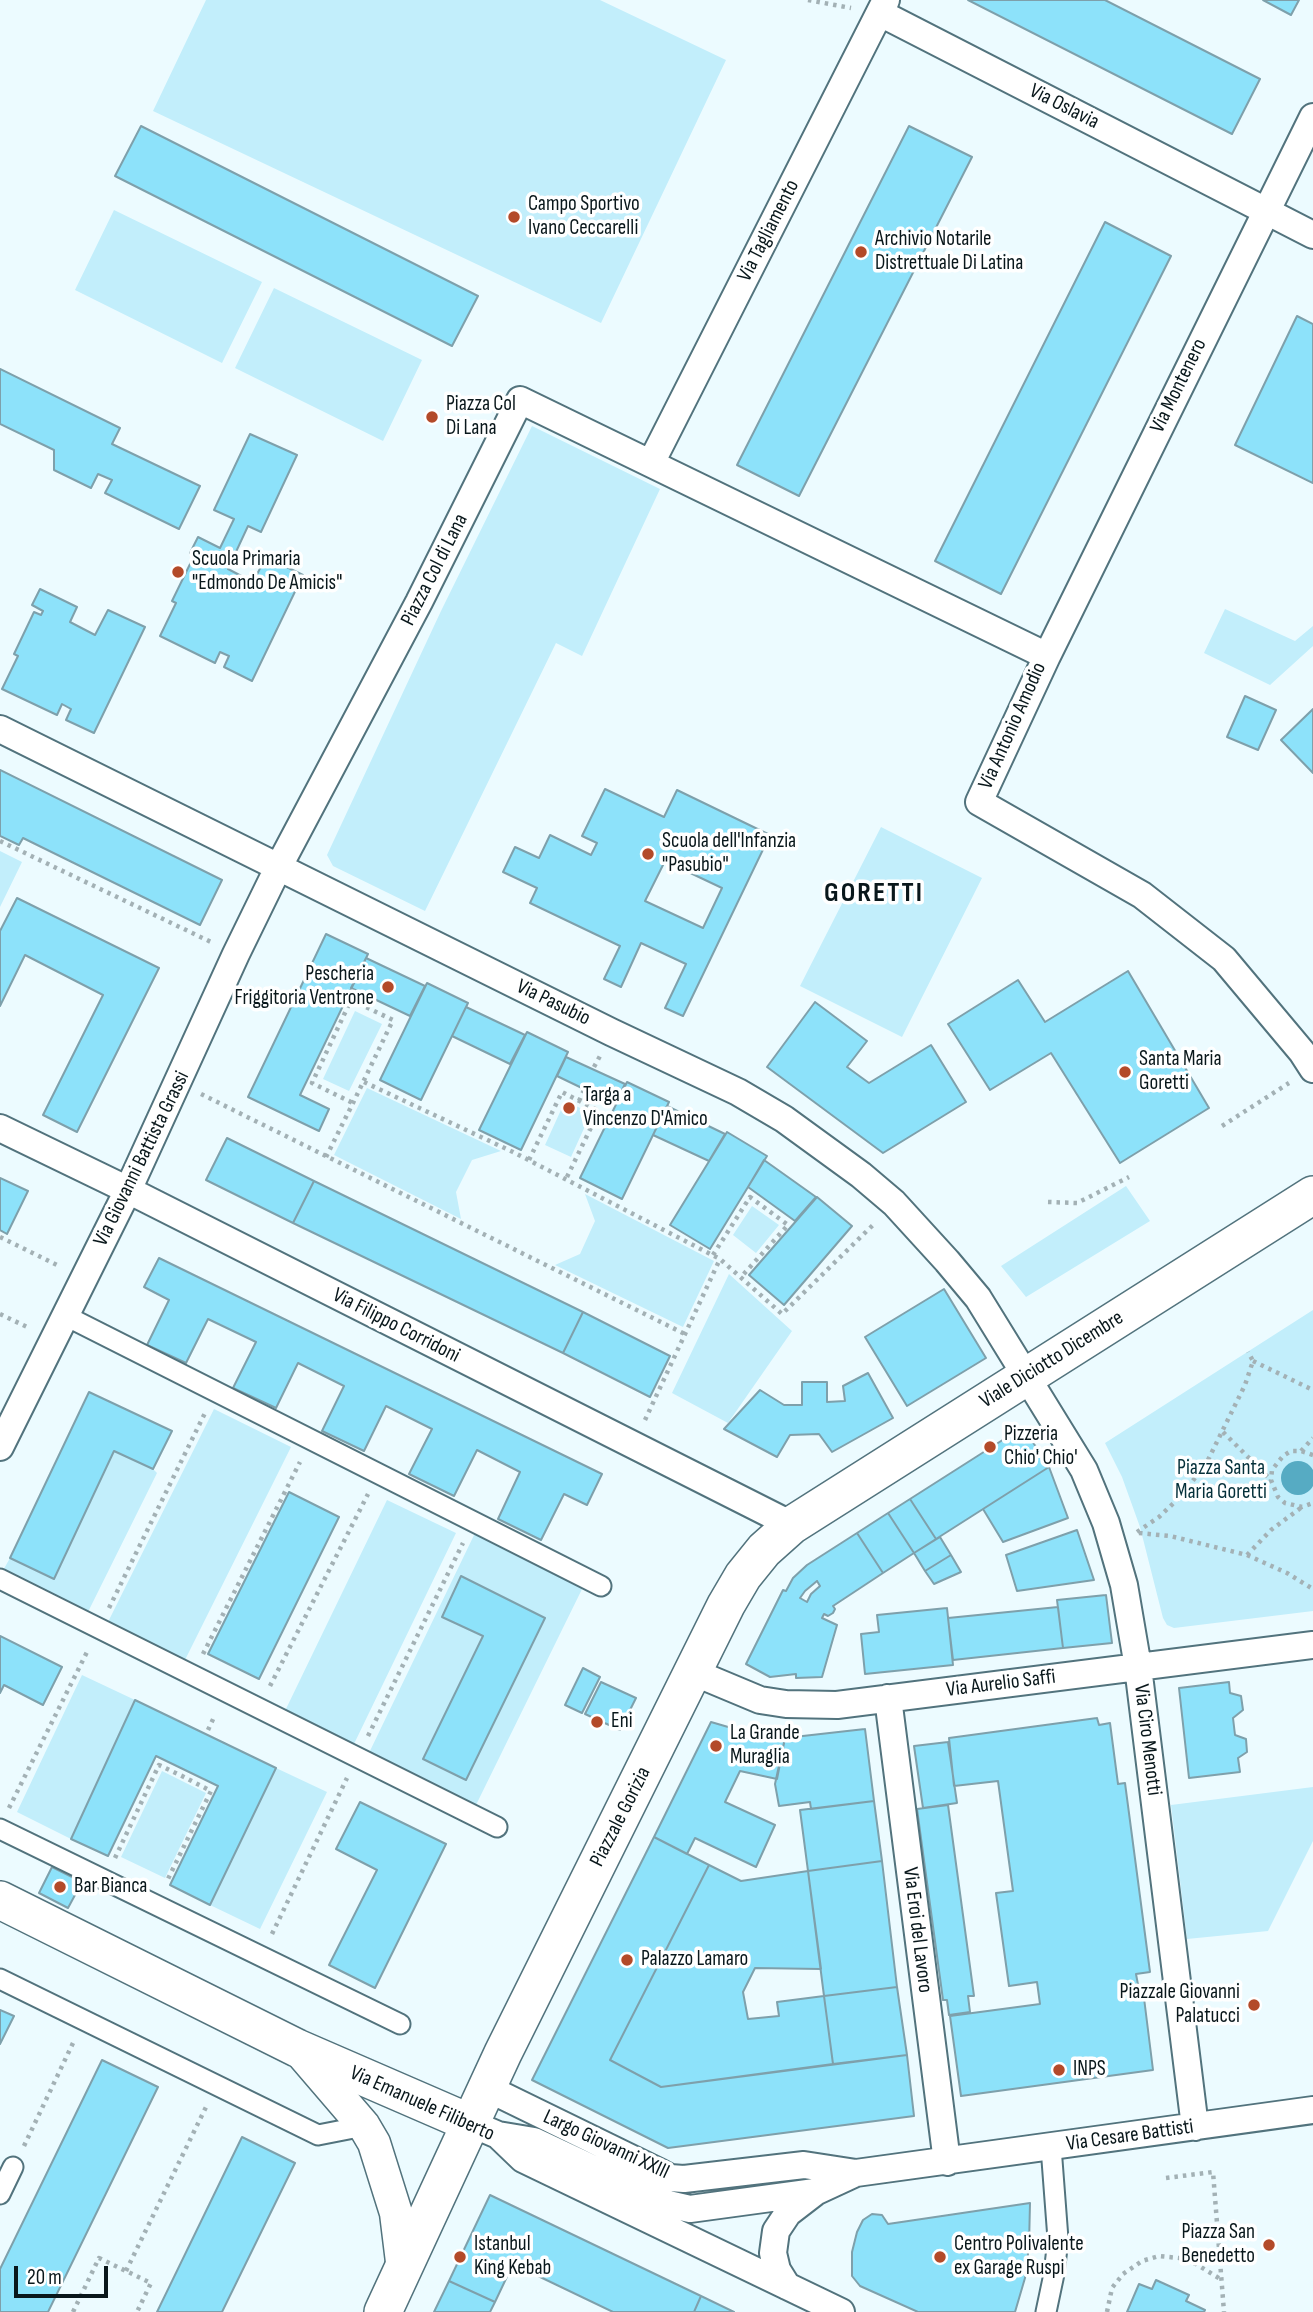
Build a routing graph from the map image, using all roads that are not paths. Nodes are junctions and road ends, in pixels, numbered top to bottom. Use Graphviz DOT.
graph roads {
  1 [pos="883,6"];
  2 [pos="1313,117"];
  3 [pos="1266,211"];
  4 [pos="1313,235"];
  5 [pos="651,463"];
  6 [pos="1047,656"];
  7 [pos="0,729"];
  8 [pos="278,868"];
  9 [pos="1303,1074"];
  10 [pos="0,1128"];
  11 [pos="128,1190"];
  12 [pos="1313,1195"];
  13 [pos="66,1316"];
  14 [pos="1027,1376"];
  15 [pos="0,1447"];
  16 [pos="792,1525"];
  17 [pos="0,1578"];
  18 [pos="601,1586"];
  19 [pos="1313,1645"];
  20 [pos="1138,1667"];
  21 [pos="694,1672"];
  22 [pos="888,1698"];
  23 [pos="497,1826"];
  24 [pos="0,1829"];
  25 [pos="0,1900"];
  26 [pos="0,1979"];
  27 [pos="400,2024"];
  28 [pos="297,2048"];
  29 [pos="487,2088"];
  30 [pos="1313,2110"];
  31 [pos="364,2126"];
  32 [pos="1195,2127"];
  33 [pos="484,2129"];
  34 [pos="1051,2147"];
  35 [pos="947,2162"];
  36 [pos="13,2167"];
  37 [pos="856,2173"];
  38 [pos="815,2192"];
  39 [pos="0,2194"];
  40 [pos="403,2270"];
  41 [pos="787,2286"];
  42 [pos="383,2312"];
  43 [pos="841,2312"];
  44 [pos="1046,2312"];
  1 -- 3 [label="street, Via Oslavia"];
  1 -- 5 [label="street, Via Tagliamento"];
  2 -- 3 [label="street, Via Montenero"];
  3 -- 4 [label="street, Via Oslavia"];
  3 -- 6 [label="street, Via Montenero"];
  5 -- 6 [label="street, Via Antonio Amodio"];
  5 -- 8 [label="street, Piazza Col di Lana"];
  6 -- 9 [label="street, Via Antonio Amodio"];
  7 -- 8 [label="street, Via Pasubio"];
  8 -- 11 [label="street, Via Giovanni Battista Grassi"];
  8 -- 14 [label="street, Via Pasubio"];
  10 -- 11 [label="street, Via Filippo Corridoni"];
  11 -- 13 [label="street, Via Giovanni Battista Grassi"];
  11 -- 16 [label="street, Via Filippo Corridoni"];
  12 -- 14 [label="main road, Viale Diciotto Dicembre"];
  13 -- 15 [label="street, Via Giovanni Battista Grassi"];
  13 -- 18 [label="street"];
  14 -- 16 [label="main road, Viale Diciotto Dicembre"];
  14 -- 20 [label="street, Via Ciro Menotti"];
  16 -- 21 [label="main road, Piazzale Gorizia"];
  17 -- 23 [label="street"];
  19 -- 20 [label="street, Via Aurelio Saffi"];
  20 -- 22 [label="street, Via Aurelio Saffi"];
  20 -- 32 [label="street, Via Ciro Menotti"];
  21 -- 22 [label="street, Via Aurelio Saffi"];
  21 -- 29 [label="main road, Piazzale Gorizia"];
  22 -- 35 [label="street, Via Eroi del Lavoro"];
  24 -- 27 [label="street"];
  25 -- 28 [label="main road, Via Emanuele Filiberto"];
  26 -- 31 [label="street, Via Emanuele Filiberto"];
  28 -- 31 [label="street"];
  28 -- 33 [label="main road, Via Emanuele Filiberto"];
  29 -- 33 [label="main road, Piazzale Gorizia"];
  29 -- 37 [label="street, Largo Giovanni XXIII"];
  30 -- 32 [label="street, Via Cesare Battisti"];
  31 -- 40 [label="street"];
  32 -- 34 [label="street, Via Cesare Battisti"];
  33 -- 38 [label="street, Largo Giovanni XXIII"];
  33 -- 40 [label="main road, Piazzale Gorizia"];
  33 -- 41 [label="street, Via Emanuele Filiberto"];
  34 -- 35 [label="street, Via Cesare Battisti"];
  34 -- 44 [label="street"];
  35 -- 37 [label="street, Largo Giovanni XXIII"];
  36 -- 39 [label="street"];
  37 -- 38 [label="street, Largo Giovanni XXIII"];
  38 -- 41 [label="street, Largo Giovanni XXIII"];
  40 -- 42 [label="main road, Piazzale Gorizia"];
  41 -- 43 [label="street, Via Emanuele Filiberto"];
}
